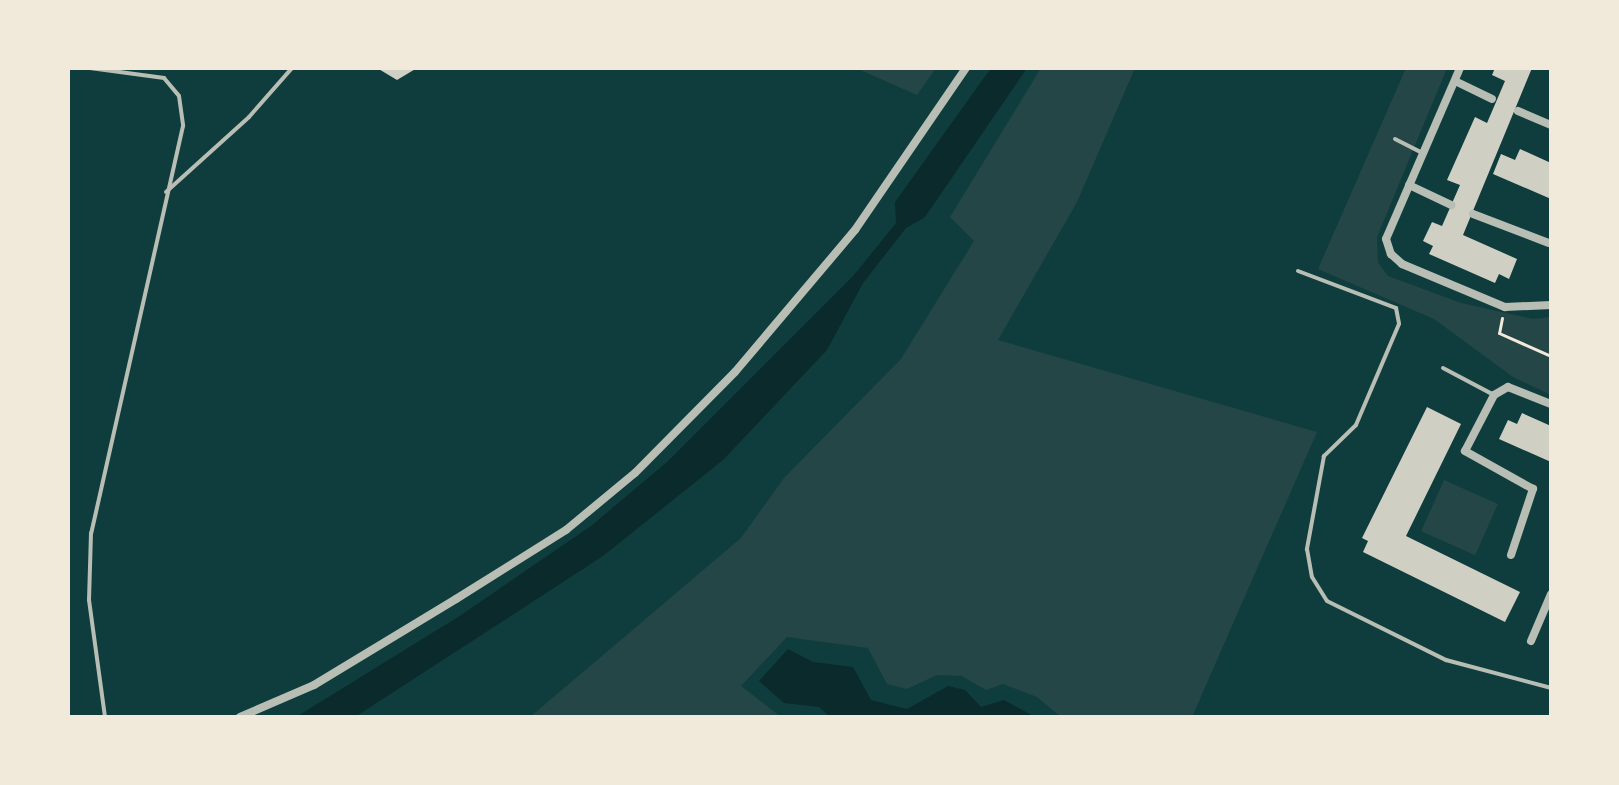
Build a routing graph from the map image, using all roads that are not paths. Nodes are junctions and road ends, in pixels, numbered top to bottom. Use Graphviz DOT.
graph roads {
  1 [pos="90,68"];
  2 [pos="292,68"];
  3 [pos="966,68"];
  4 [pos="1460,68"];
  5 [pos="1455,81"];
  6 [pos="1492,99"];
  7 [pos="1518,111"];
  8 [pos="1551,125"];
  9 [pos="1395,139"];
  10 [pos="1422,153"];
  11 [pos="1409,185"];
  12 [pos="164,193"];
  13 [pos="1451,205"];
  14 [pos="1473,214"];
  15 [pos="1549,243"];
  16 [pos="1298,271"];
  17 [pos="1551,305"];
  18 [pos="1443,368"];
  19 [pos="1494,395"];
  20 [pos="1551,404"];
  21 [pos="1511,555"];
  22 [pos="1551,594"];
  23 [pos="1531,641"];
  24 [pos="1551,688"];
  25 [pos="105,717"];
  26 [pos="240,717"];
  1 -- 12 [label="lane"];
  2 -- 12 [label="lane"];
  3 -- 26 [label="street"];
  4 -- 5 [label="street"];
  5 -- 6 [label="street"];
  5 -- 10 [label="street"];
  7 -- 8 [label="street"];
  9 -- 10 [label="lane"];
  10 -- 11 [label="street"];
  11 -- 13 [label="street"];
  11 -- 17 [label="street"];
  12 -- 25 [label="lane"];
  14 -- 15 [label="street"];
  16 -- 24 [label="lane"];
  18 -- 19 [label="lane"];
  19 -- 20 [label="street"];
  19 -- 21 [label="street"];
  22 -- 23 [label="street"];
}
